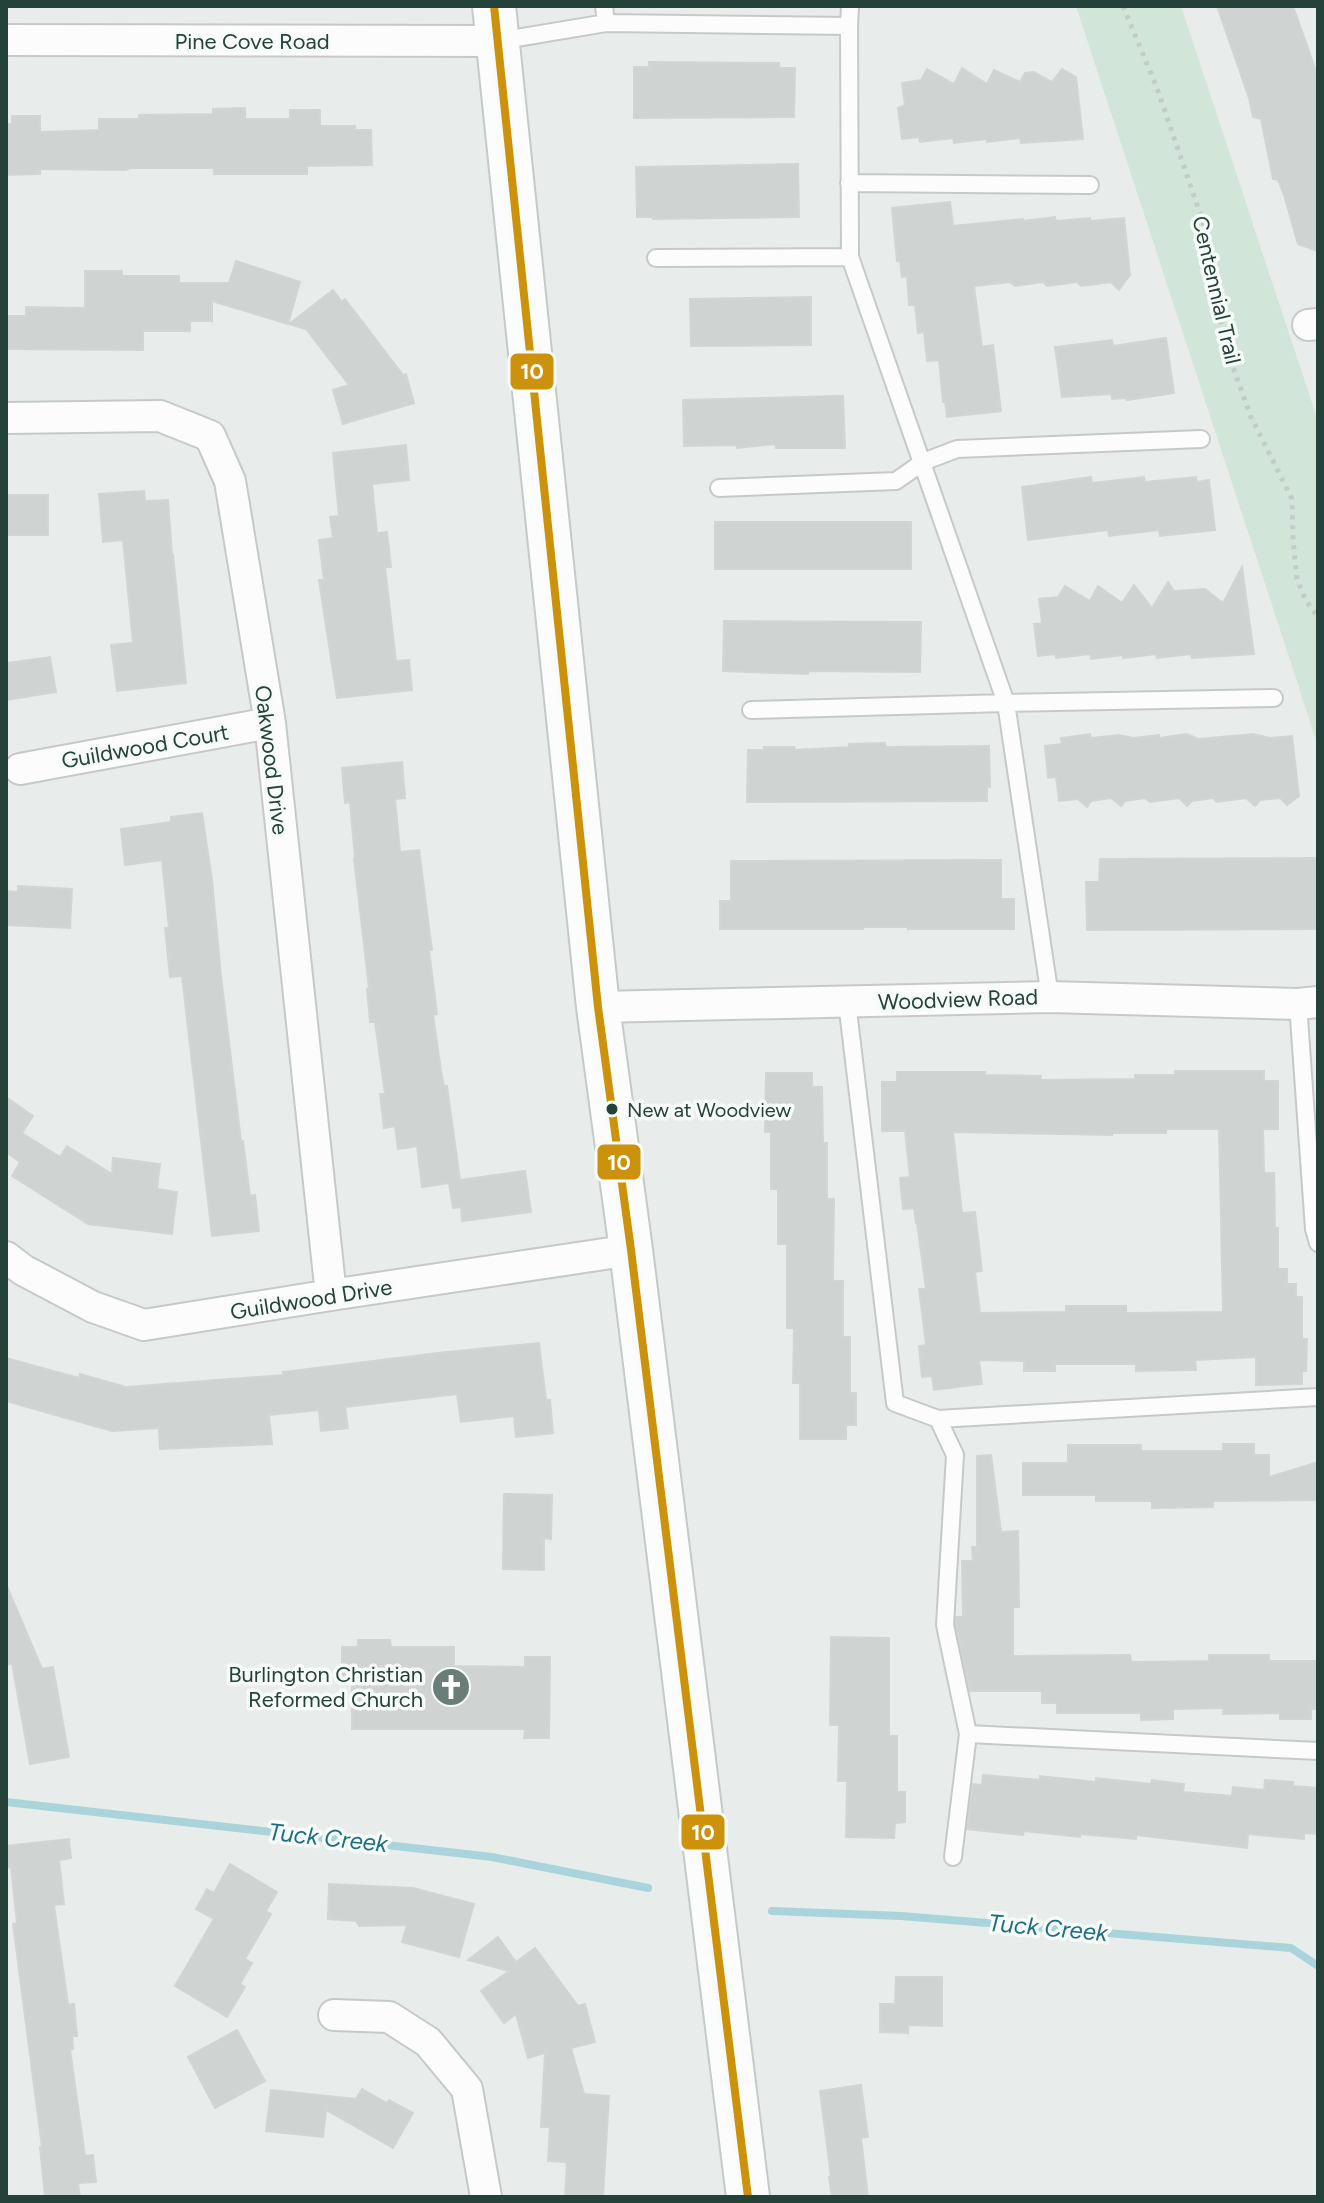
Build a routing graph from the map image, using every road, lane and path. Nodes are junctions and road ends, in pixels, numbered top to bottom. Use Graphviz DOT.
graph roads {
  1 [pos="604,6"];
  2 [pos="850,6"];
  3 [pos="1123,6"];
  4 [pos="606,23"];
  5 [pos="496,24"];
  6 [pos="849,26"];
  7 [pos="6,40"];
  8 [pos="849,183"];
  9 [pos="1090,185"];
  10 [pos="850,257"];
  11 [pos="656,258"];
  12 [pos="6,418"];
  13 [pos="1201,439"];
  14 [pos="923,462"];
  15 [pos="719,488"];
  16 [pos="1318,617"];
  17 [pos="1274,698"];
  18 [pos="1006,703"];
  19 [pos="751,710"];
  20 [pos="270,723"];
  21 [pos="20,769"];
  22 [pos="1050,997"];
  23 [pos="847,1002"];
  24 [pos="1308,1003"];
  25 [pos="598,1007"];
  26 [pos="1318,1243"];
  27 [pos="631,1250"];
  28 [pos="6,1257"];
  29 [pos="331,1295"];
  30 [pos="1318,1397"];
  31 [pos="938,1419"];
  32 [pos="968,1734"];
  33 [pos="1318,1751"];
  34 [pos="953,1857"];
  35 [pos="334,2015"];
  36 [pos="486,2197"];
  37 [pos="748,2197"];
  1 -- 4 [label="lane"];
  2 -- 6 [label="lane"];
  3 -- 16 [label="path, Centennial Trail"];
  4 -- 5 [label="lane"];
  4 -- 6 [label="lane"];
  5 -- 7 [label="street, Pine Cove Road"];
  5 -- 25 [label="main road"];
  6 -- 8 [label="lane"];
  8 -- 9 [label="lane"];
  8 -- 10 [label="lane"];
  10 -- 11 [label="lane"];
  10 -- 14 [label="lane"];
  12 -- 20 [label="street, Oakwood Drive"];
  13 -- 14 [label="lane"];
  14 -- 15 [label="lane"];
  14 -- 18 [label="lane"];
  17 -- 18 [label="lane"];
  18 -- 19 [label="lane"];
  18 -- 22 [label="lane"];
  20 -- 21 [label="street, Guildwood Court"];
  20 -- 29 [label="street, Oakwood Drive"];
  22 -- 23 [label="street, Woodview Road"];
  22 -- 24 [label="street, Woodview Road"];
  23 -- 25 [label="street, Woodview Road"];
  23 -- 31 [label="lane"];
  24 -- 26 [label="lane"];
  25 -- 27 [label="main road"];
  27 -- 29 [label="street, Guildwood Drive"];
  27 -- 37 [label="main road"];
  28 -- 29 [label="street, Guildwood Drive"];
  30 -- 31 [label="lane"];
  31 -- 32 [label="lane"];
  32 -- 33 [label="lane"];
  32 -- 34 [label="lane"];
  35 -- 36 [label="street"];
}
